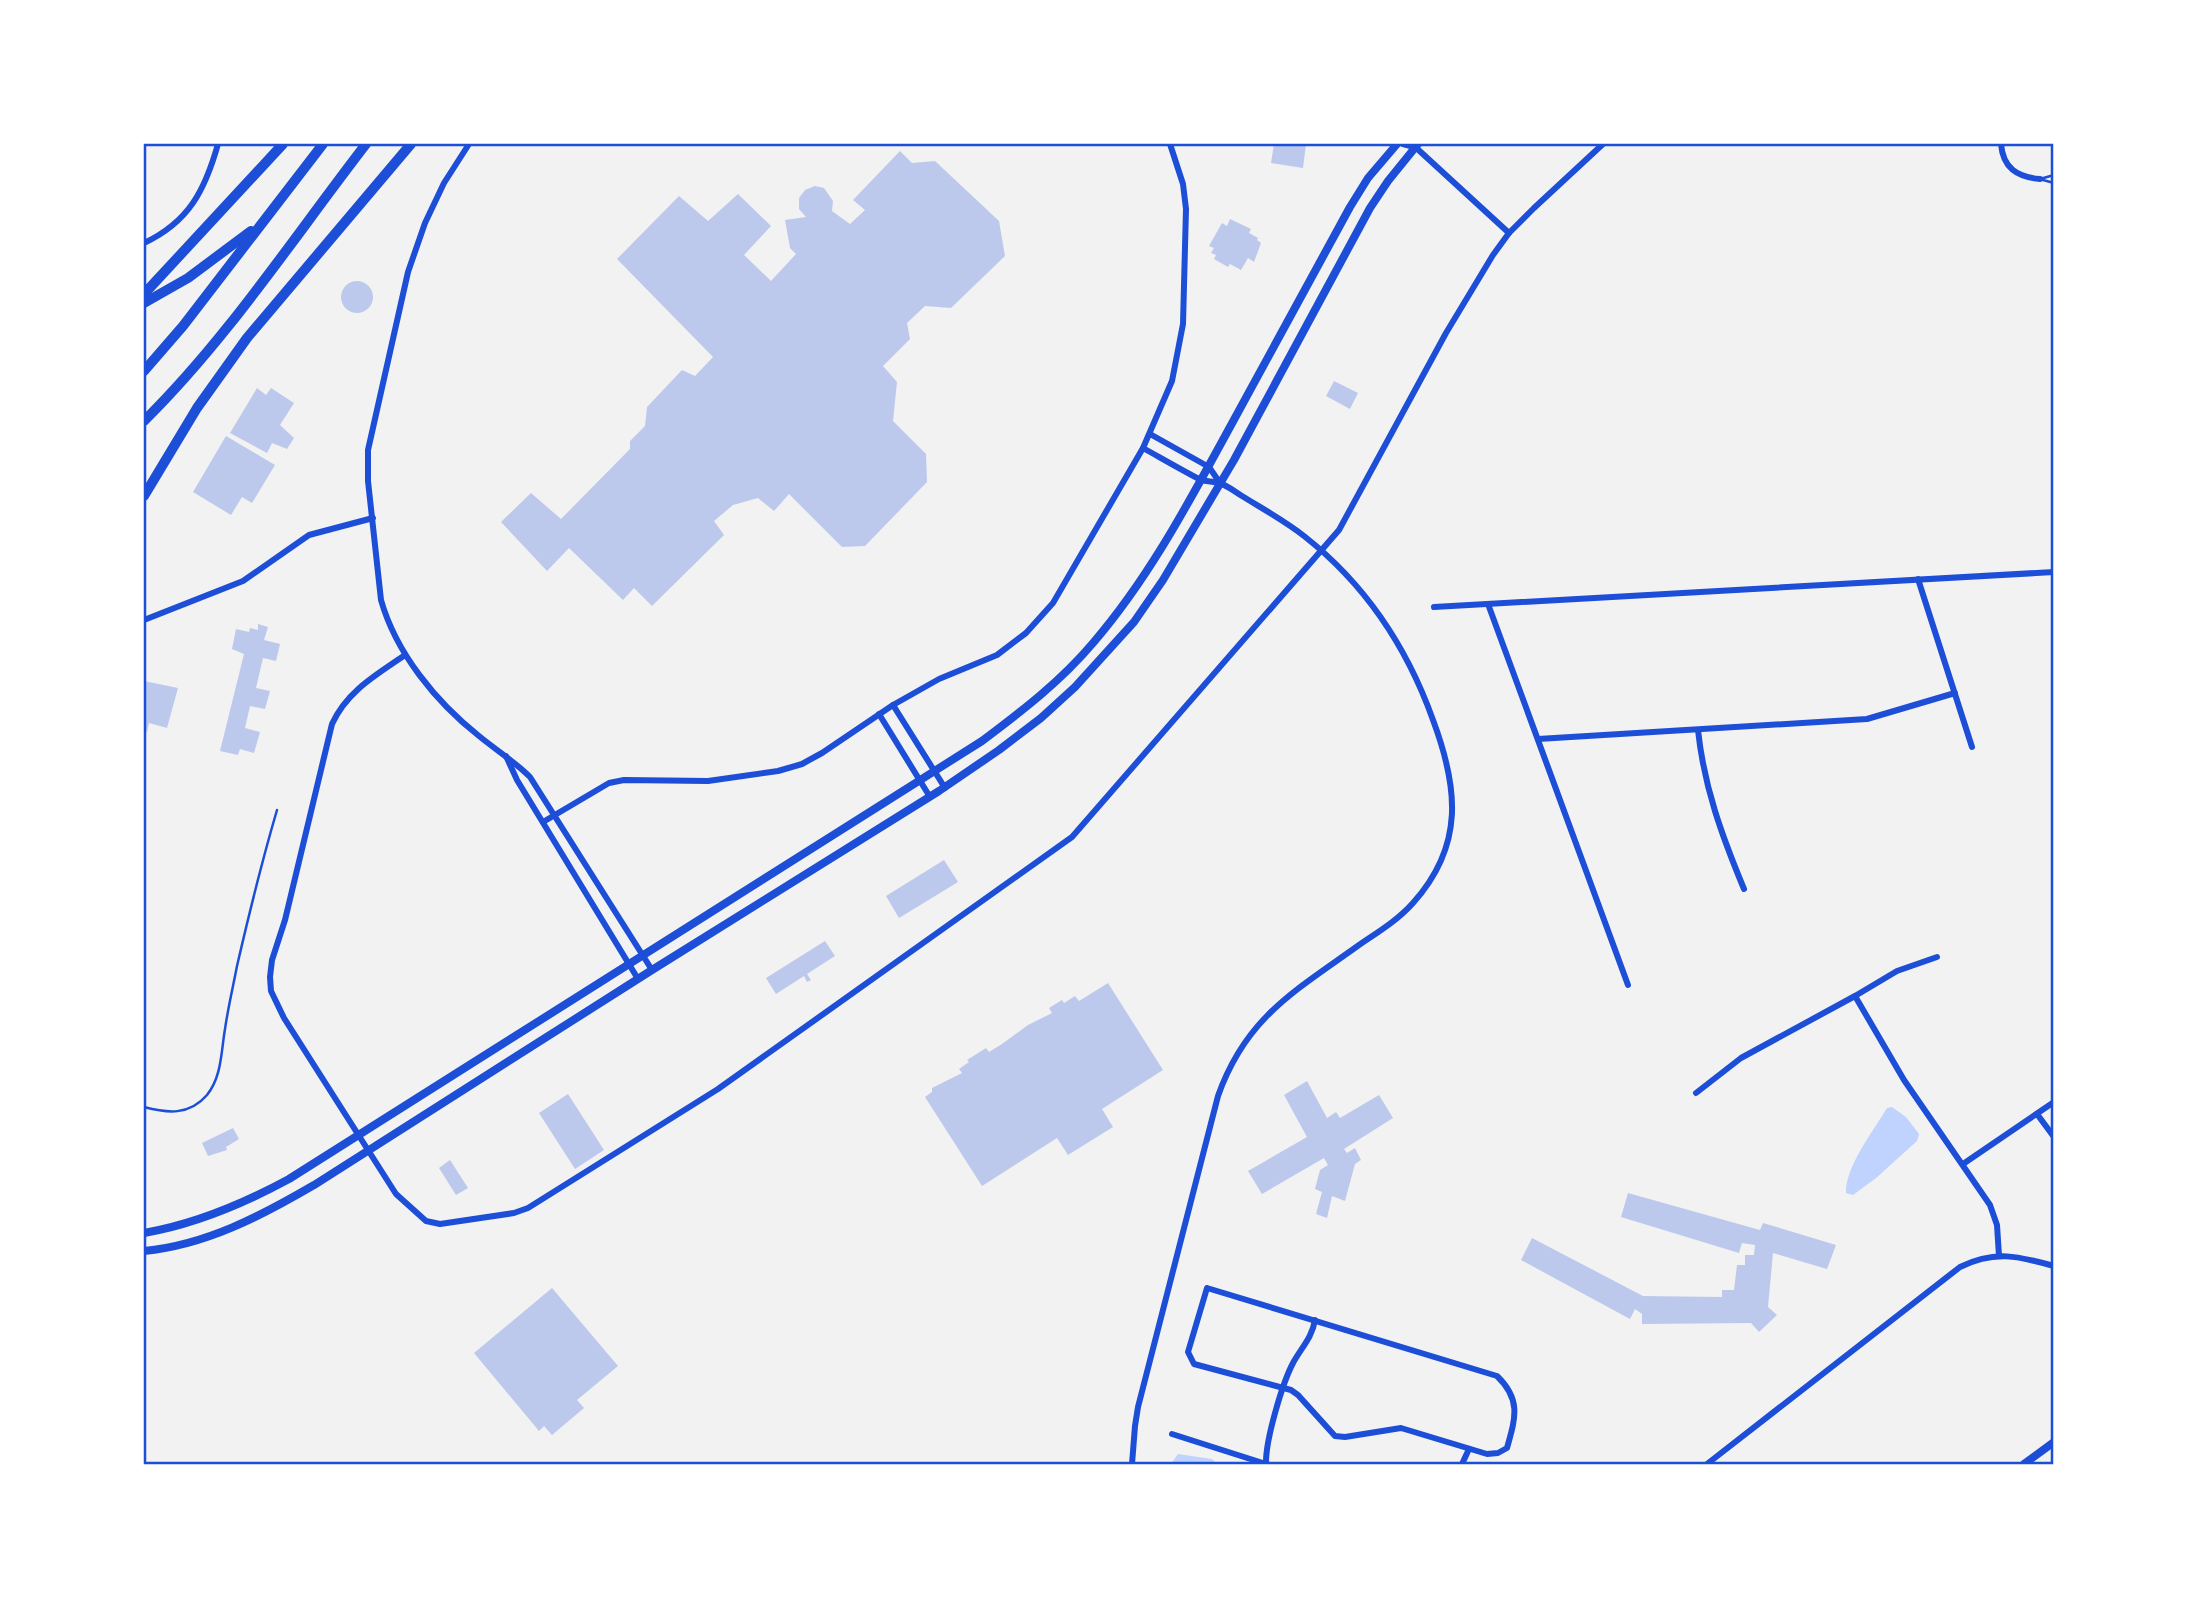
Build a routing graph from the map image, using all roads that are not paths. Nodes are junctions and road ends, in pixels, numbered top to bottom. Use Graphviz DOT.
graph roads {
  1 [pos="218,144"];
  2 [pos="283,144"];
  3 [pos="323,144"];
  4 [pos="366,144"];
  5 [pos="411,144"];
  6 [pos="469,144"];
  7 [pos="1170,144"];
  8 [pos="1397,144"];
  9 [pos="1403,144"];
  10 [pos="1603,144"];
  11 [pos="2001,144"];
  12 [pos="1415,145"];
  13 [pos="2053,175"];
  14 [pos="2040,179"];
  15 [pos="2053,183"];
  16 [pos="262,223"];
  17 [pos="1509,233"];
  18 [pos="144,243"];
  19 [pos="144,294"];
  20 [pos="144,303"];
  21 [pos="144,371"];
  22 [pos="144,421"];
  23 [pos="1150,434"];
  24 [pos="1143,448"];
  25 [pos="1209,467"];
  26 [pos="1201,480"];
  27 [pos="1220,483"];
  28 [pos="144,496"];
  29 [pos="373,518"];
  30 [pos="1321,550"];
  31 [pos="2053,572"];
  32 [pos="1918,579"];
  33 [pos="1488,604"];
  34 [pos="1434,607"];
  35 [pos="144,620"];
  36 [pos="405,655"];
  37 [pos="1955,693"];
  38 [pos="893,705"];
  39 [pos="879,714"];
  40 [pos="1698,730"];
  41 [pos="1538,739"];
  42 [pos="1972,747"];
  43 [pos="505,754"];
  44 [pos="934,771"];
  45 [pos="920,780"];
  46 [pos="945,788"];
  47 [pos="930,797"];
  48 [pos="276,810"];
  49 [pos="554,815"];
  50 [pos="543,822"];
  51 [pos="1745,889"];
  52 [pos="642,955"];
  53 [pos="1937,957"];
  54 [pos="628,964"];
  55 [pos="652,970"];
  56 [pos="638,979"];
  57 [pos="1628,985"];
  58 [pos="1855,996"];
  59 [pos="1696,1093"];
  60 [pos="2053,1102"];
  61 [pos="144,1107"];
  62 [pos="2037,1114"];
  63 [pos="360,1136"];
  64 [pos="2053,1137"];
  65 [pos="370,1151"];
  66 [pos="1963,1164"];
  67 [pos="144,1233"];
  68 [pos="144,1251"];
  69 [pos="1999,1256"];
  70 [pos="2053,1266"];
  71 [pos="1315,1320"];
  72 [pos="1284,1389"];
  73 [pos="1172,1434"];
  74 [pos="2053,1442"];
  75 [pos="1469,1449"];
  76 [pos="1266,1463"];
  77 [pos="1132,1465"];
  78 [pos="1462,1465"];
  79 [pos="1707,1465"];
  80 [pos="2024,1465"];
  1 -- 18 [label="street"];
  2 -- 19 [label="highway"];
  3 -- 16 [label="highway"];
  4 -- 22 [label="highway"];
  5 -- 28 [label="highway"];
  6 -- 29 [label="street"];
  7 -- 23 [label="street"];
  8 -- 25 [label="main road"];
  9 -- 12 [label="street"];
  10 -- 17 [label="street"];
  11 -- 14 [label="street"];
  12 -- 17 [label="street"];
  12 -- 27 [label="main road"];
  13 -- 14 [label="lane"];
  14 -- 15 [label="lane"];
  16 -- 20 [label="highway"];
  16 -- 21 [label="highway"];
  17 -- 30 [label="street"];
  23 -- 24 [label="street"];
  23 -- 25 [label="street"];
  24 -- 26 [label="street"];
  24 -- 38 [label="street"];
  25 -- 26 [label="main road"];
  25 -- 27 [label="street"];
  26 -- 27 [label="street"];
  26 -- 44 [label="main road"];
  27 -- 30 [label="street"];
  27 -- 46 [label="main road"];
  29 -- 35 [label="street"];
  29 -- 36 [label="street"];
  30 -- 65 [label="street"];
  30 -- 77 [label="street"];
  31 -- 32 [label="street"];
  32 -- 33 [label="street"];
  32 -- 37 [label="street"];
  33 -- 34 [label="street"];
  33 -- 41 [label="street"];
  36 -- 43 [label="street"];
  36 -- 63 [label="street"];
  37 -- 40 [label="street"];
  37 -- 42 [label="street"];
  38 -- 39 [label="street"];
  38 -- 44 [label="street"];
  39 -- 45 [label="street"];
  39 -- 49 [label="street"];
  40 -- 41 [label="street"];
  40 -- 51 [label="street"];
  41 -- 57 [label="street"];
  43 -- 49 [label="street"];
  43 -- 50 [label="street"];
  44 -- 45 [label="main road"];
  44 -- 46 [label="street"];
  45 -- 47 [label="street"];
  45 -- 52 [label="main road"];
  46 -- 47 [label="main road"];
  47 -- 55 [label="main road"];
  48 -- 61 [label="lane"];
  49 -- 50 [label="street"];
  49 -- 52 [label="street"];
  50 -- 54 [label="street"];
  52 -- 54 [label="main road"];
  52 -- 55 [label="street"];
  53 -- 58 [label="street"];
  54 -- 56 [label="street"];
  54 -- 63 [label="main road"];
  55 -- 56 [label="main road"];
  56 -- 65 [label="main road"];
  58 -- 59 [label="street"];
  58 -- 66 [label="street"];
  60 -- 62 [label="street"];
  62 -- 64 [label="street"];
  62 -- 66 [label="street"];
  63 -- 65 [label="street"];
  63 -- 67 [label="main road"];
  65 -- 68 [label="main road"];
  66 -- 69 [label="street"];
  69 -- 70 [label="street"];
  69 -- 79 [label="street"];
  71 -- 72 [label="street"];
  71 -- 72 [label="street"];
  71 -- 75 [label="street"];
  72 -- 75 [label="street"];
  72 -- 76 [label="street"];
  73 -- 76 [label="street"];
  74 -- 80 [label="main road"];
  75 -- 78 [label="street"];
}
